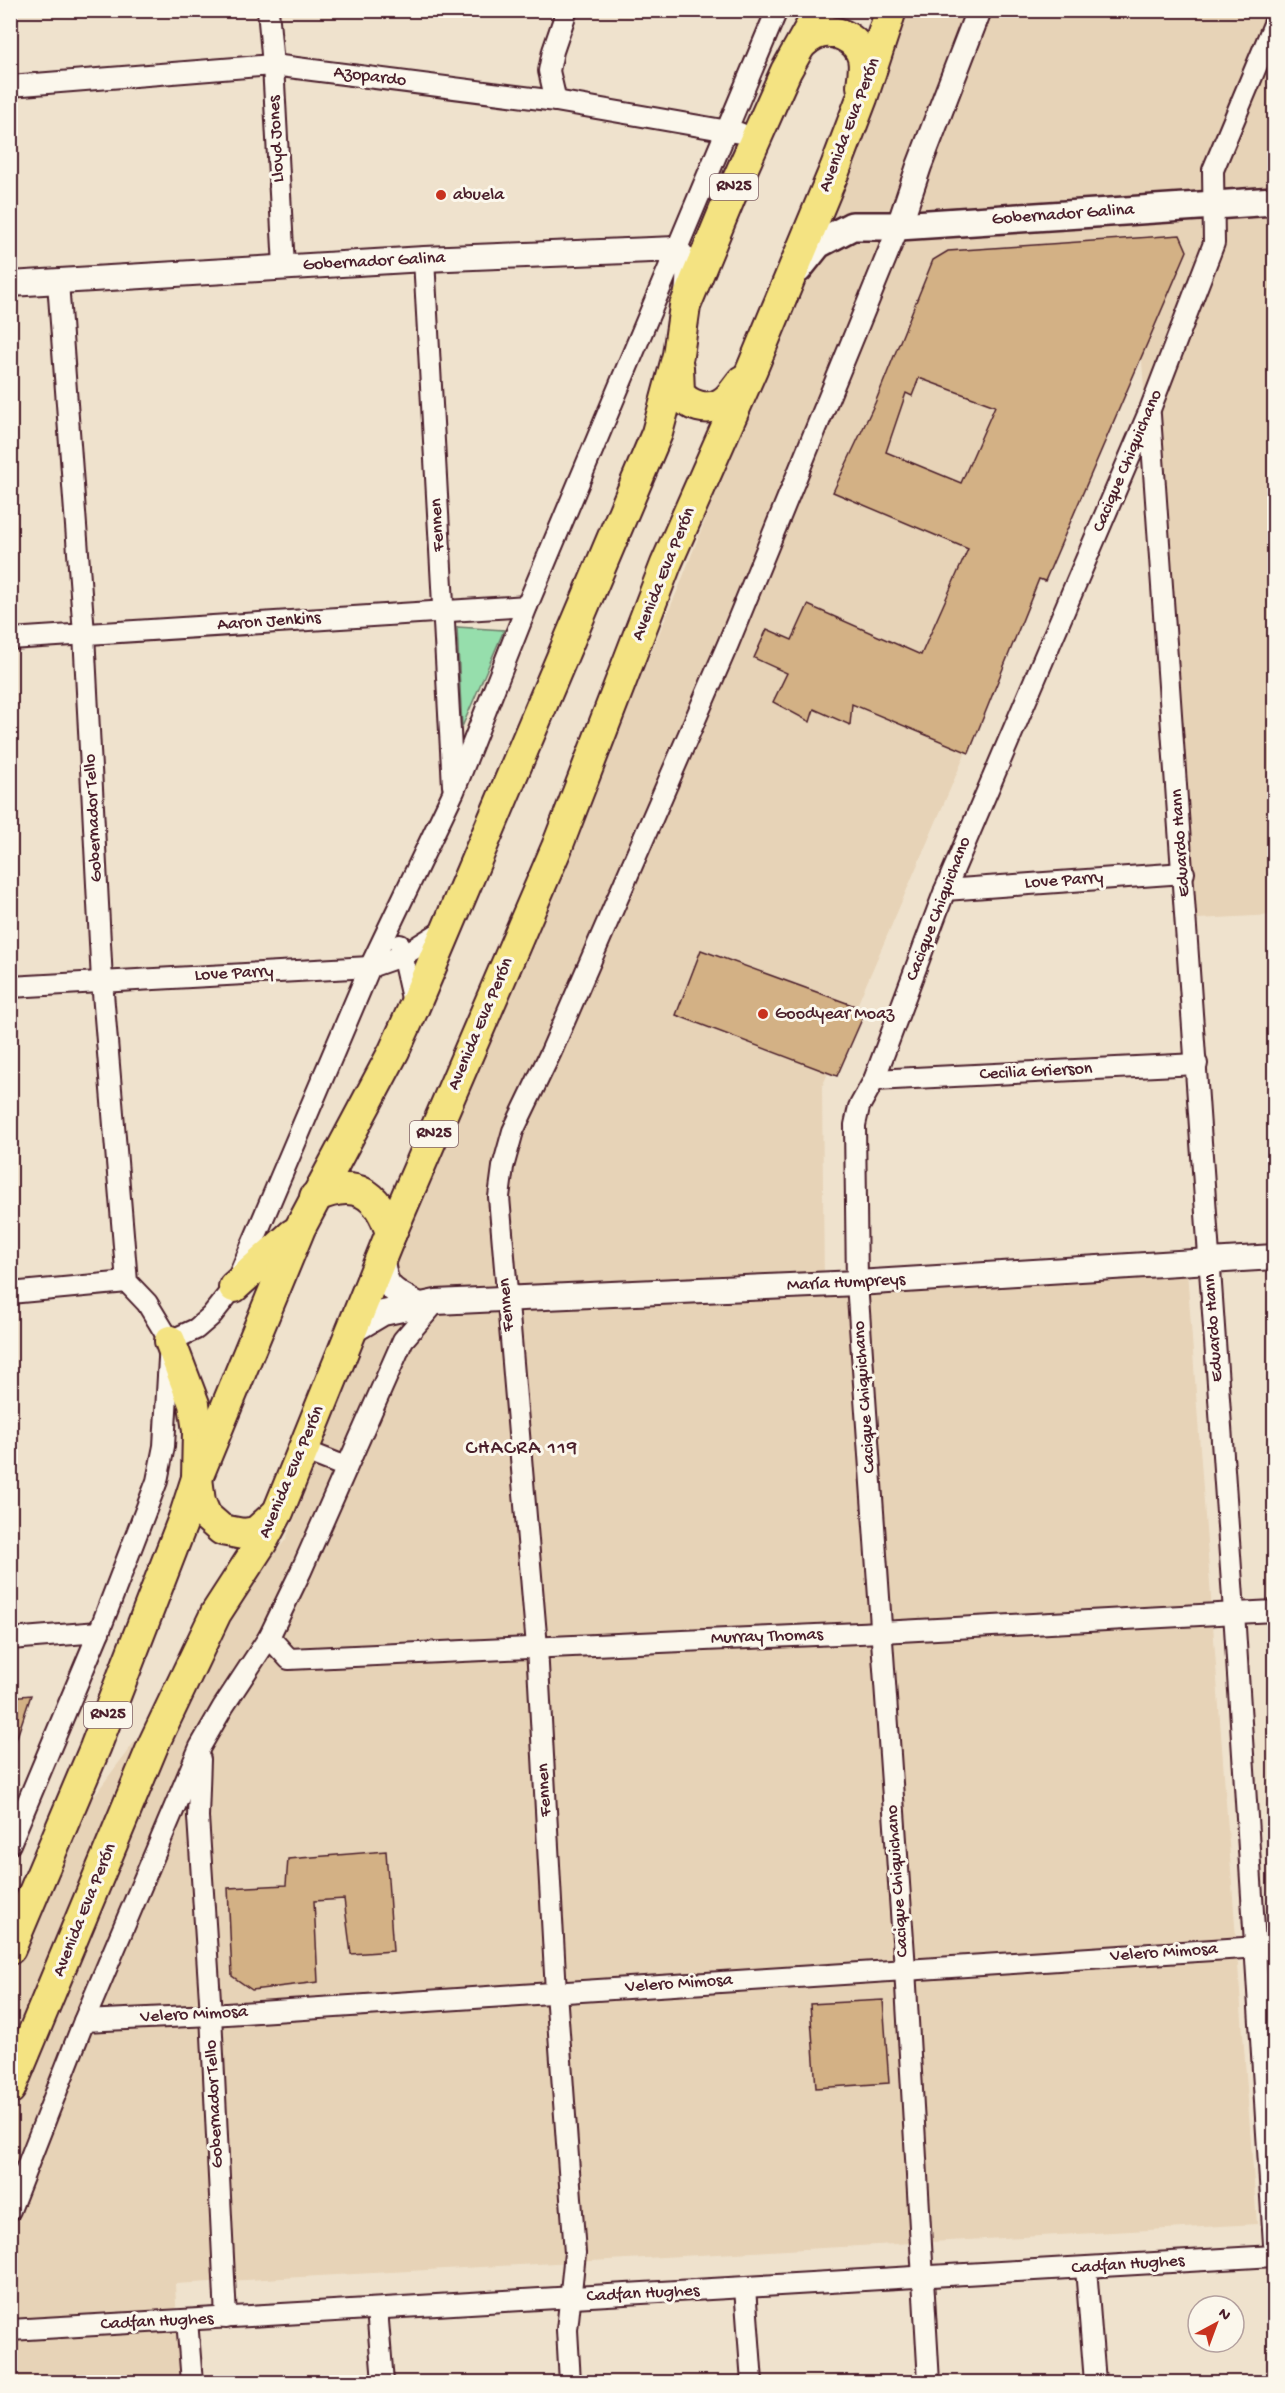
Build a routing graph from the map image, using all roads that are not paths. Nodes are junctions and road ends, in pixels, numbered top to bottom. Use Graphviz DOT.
graph roads {
  1 [pos="268,10"];
  2 [pos="567,10"];
  3 [pos="777,10"];
  4 [pos="820,10"];
  5 [pos="891,10"];
  6 [pos="979,10"];
  7 [pos="1275,24"];
  8 [pos="803,43"];
  9 [pos="273,65"];
  10 [pos="786,71"];
  11 [pos="10,86"];
  12 [pos="862,98"];
  13 [pos="556,101"];
  14 [pos="728,132"];
  15 [pos="758,135"];
  16 [pos="835,169"];
  17 [pos="1275,201"];
  18 [pos="1214,205"];
  19 [pos="852,226"];
  20 [pos="899,226"];
  21 [pos="676,249"];
  22 [pos="424,259"];
  23 [pos="284,267"];
  24 [pos="57,282"];
  25 [pos="787,283"];
  26 [pos="10,284"];
  27 [pos="685,306"];
  28 [pos="678,355"];
  29 [pos="752,369"];
  30 [pos="1149,412"];
  31 [pos="527,606"];
  32 [pos="443,612"];
  33 [pos="84,634"];
  34 [pos="10,639"];
  35 [pos="454,791"];
  36 [pos="1184,873"];
  37 [pos="945,890"];
  38 [pos="393,923"];
  39 [pos="447,928"];
  40 [pos="404,955"];
  41 [pos="370,967"];
  42 [pos="102,981"];
  43 [pos="10,987"];
  44 [pos="414,1007"];
  45 [pos="1197,1064"];
  46 [pos="874,1080"];
  47 [pos="315,1197"];
  48 [pos="300,1228"];
  49 [pos="387,1246"];
  50 [pos="1275,1257"];
  51 [pos="1210,1261"];
  52 [pos="127,1282"];
  53 [pos="857,1283"];
  54 [pos="234,1287"];
  55 [pos="10,1293"];
  56 [pos="506,1299"];
  57 [pos="427,1303"];
  58 [pos="351,1332"];
  59 [pos="170,1341"];
  60 [pos="303,1450"];
  61 [pos="346,1467"];
  62 [pos="197,1478"];
  63 [pos="278,1512"];
  64 [pos="1275,1611"];
  65 [pos="1234,1612"];
  66 [pos="99,1632"];
  67 [pos="881,1632"];
  68 [pos="269,1637"];
  69 [pos="10,1639"];
  70 [pos="537,1647"];
  71 [pos="200,1747"];
  72 [pos="10,1844"];
  73 [pos="1265,1946"];
  74 [pos="10,1949"];
  75 [pos="904,1969"];
  76 [pos="556,1992"];
  77 [pos="211,2015"];
  78 [pos="84,2021"];
  79 [pos="10,2089"];
  80 [pos="10,2210"];
  81 [pos="1275,2244"];
  82 [pos="1275,2256"];
  83 [pos="1086,2268"];
  84 [pos="922,2278"];
  85 [pos="746,2288"];
  86 [pos="570,2299"];
  87 [pos="377,2309"];
  88 [pos="226,2318"];
  89 [pos="187,2320"];
  90 [pos="10,2330"];
  91 [pos="192,2382"];
  92 [pos="382,2382"];
  93 [pos="570,2382"];
  94 [pos="752,2382"];
  95 [pos="929,2382"];
  96 [pos="1095,2382"];
  1 -- 9 [label="street, Lloyd Jones"];
  2 -- 13 [label="street"];
  3 -- 14 [label="street"];
  4 -- 8 [label="main road, RN25"];
  5 -- 12 [label="main road, Avenida Eva Perón / RN25"];
  6 -- 20 [label="street"];
  7 -- 18 [label="street, Cacique Chiquichano"];
  8 -- 10 [label="main road, RN25"];
  8 -- 12 [label="main road"];
  9 -- 11 [label="street, Azopardo"];
  9 -- 13 [label="street, Azopardo"];
  9 -- 23 [label="street, Lloyd Jones"];
  10 -- 14 [label="street"];
  10 -- 15 [label="main road, RN25"];
  12 -- 16 [label="main road, Avenida Eva Perón / RN25"];
  13 -- 14 [label="street, Azopardo"];
  14 -- 15 [label="street, Azopardo"];
  14 -- 21 [label="street"];
  15 -- 27 [label="main road, RN25"];
  16 -- 19 [label="main road"];
  16 -- 25 [label="main road, Avenida Eva Perón / RN25"];
  17 -- 18 [label="main road, Gobernador Galina"];
  18 -- 20 [label="main road, Gobernador Galina"];
  18 -- 30 [label="street, Cacique Chiquichano"];
  19 -- 20 [label="main road, Gobernador Galina"];
  19 -- 25 [label="main road"];
  20 -- 56 [label="street, Fennen"];
  21 -- 22 [label="street, Gobernador Galina"];
  21 -- 27 [label="street"];
  21 -- 31 [label="street"];
  22 -- 23 [label="street, Gobernador Galina"];
  22 -- 32 [label="street, Fennen"];
  23 -- 24 [label="street, Gobernador Galina"];
  24 -- 26 [label="street, Gobernador Galina"];
  24 -- 33 [label="street, Gobernador Tello"];
  25 -- 29 [label="main road, Avenida Eva Perón / RN25"];
  27 -- 28 [label="main road, RN25"];
  28 -- 29 [label="main road"];
  28 -- 39 [label="main road, RN25"];
  29 -- 49 [label="main road, Avenida Eva Perón / RN25"];
  30 -- 36 [label="street, Eduardo Hann"];
  30 -- 37 [label="street, Cacique Chiquichano"];
  31 -- 32 [label="street, Aaron Jenkins"];
  31 -- 35 [label="street"];
  32 -- 33 [label="street, Aaron Jenkins"];
  32 -- 35 [label="street, Fennen"];
  33 -- 34 [label="street, Aaron Jenkins"];
  33 -- 42 [label="street, Gobernador Tello"];
  35 -- 38 [label="street"];
  36 -- 37 [label="street, Love Parry"];
  36 -- 45 [label="street, Eduardo Hann"];
  37 -- 46 [label="street, Cacique Chiquichano"];
  38 -- 40 [label="street"];
  38 -- 41 [label="street"];
  39 -- 40 [label="street, Love Parry"];
  39 -- 44 [label="main road, RN25"];
  40 -- 41 [label="street, Love Parry"];
  40 -- 44 [label="street"];
  41 -- 42 [label="street, Love Parry"];
  41 -- 54 [label="street"];
  42 -- 43 [label="street, Love Parry"];
  42 -- 52 [label="street, Gobernador Tello"];
  44 -- 47 [label="main road, RN25"];
  45 -- 46 [label="street, Cecilia Grierson"];
  45 -- 51 [label="street, Eduardo Hann"];
  46 -- 53 [label="street, Cacique Chiquichano"];
  47 -- 48 [label="main road, RN25"];
  47 -- 49 [label="main road"];
  48 -- 54 [label="main road"];
  48 -- 62 [label="main road, RN25"];
  49 -- 57 [label="street"];
  49 -- 58 [label="main road, Avenida Eva Perón / RN25"];
  50 -- 51 [label="street, María Humpreys"];
  51 -- 53 [label="street, María Humpreys"];
  51 -- 65 [label="street, Eduardo Hann"];
  52 -- 55 [label="street"];
  52 -- 59 [label="street"];
  53 -- 56 [label="street, María Humpreys"];
  53 -- 67 [label="street, Cacique Chiquichano"];
  54 -- 59 [label="street"];
  56 -- 57 [label="street, María Humpreys"];
  56 -- 70 [label="street, Fennen"];
  57 -- 58 [label="street, María Humpreys"];
  57 -- 61 [label="street"];
  58 -- 60 [label="main road, Avenida Eva Perón / RN25"];
  59 -- 62 [label="main road"];
  59 -- 66 [label="street"];
  60 -- 61 [label="street"];
  60 -- 63 [label="main road, Avenida Eva Perón / RN25"];
  61 -- 68 [label="street"];
  62 -- 63 [label="main road"];
  62 -- 74 [label="main road, RN25"];
  63 -- 79 [label="main road, Avenida Eva Perón / RN25"];
  64 -- 65 [label="street, Murray Thomas"];
  65 -- 67 [label="street, Murray Thomas"];
  65 -- 73 [label="street, Eduardo Hann"];
  66 -- 69 [label="street"];
  66 -- 72 [label="street"];
  67 -- 70 [label="street, Murray Thomas"];
  67 -- 75 [label="street, Cacique Chiquichano"];
  68 -- 70 [label="street, Murray Thomas"];
  68 -- 71 [label="street"];
  70 -- 76 [label="street, Fennen"];
  71 -- 77 [label="street, Gobernador Tello"];
  71 -- 78 [label="street"];
  73 -- 75 [label="street, Velero Mimosa"];
  73 -- 81 [label="street, Eduardo Hann"];
  75 -- 76 [label="street, Velero Mimosa"];
  75 -- 84 [label="street, Cacique Chiquichano"];
  76 -- 77 [label="street, Velero Mimosa"];
  76 -- 86 [label="street, Fennen"];
  77 -- 78 [label="street, Velero Mimosa"];
  77 -- 88 [label="street, Gobernador Tello"];
  78 -- 80 [label="street"];
  82 -- 83 [label="street, Cadfan Hughes"];
  83 -- 84 [label="street, Cadfan Hughes"];
  83 -- 96 [label="street"];
  84 -- 85 [label="street, Cadfan Hughes"];
  84 -- 95 [label="street, Cacique Chiquichano"];
  85 -- 86 [label="street, Cadfan Hughes"];
  85 -- 94 [label="street"];
  86 -- 87 [label="street, Cadfan Hughes"];
  86 -- 93 [label="street, Fennen"];
  87 -- 88 [label="street, Cadfan Hughes"];
  87 -- 92 [label="street"];
  88 -- 89 [label="street, Cadfan Hughes"];
  89 -- 90 [label="street, Cadfan Hughes"];
  89 -- 91 [label="street"];
}
